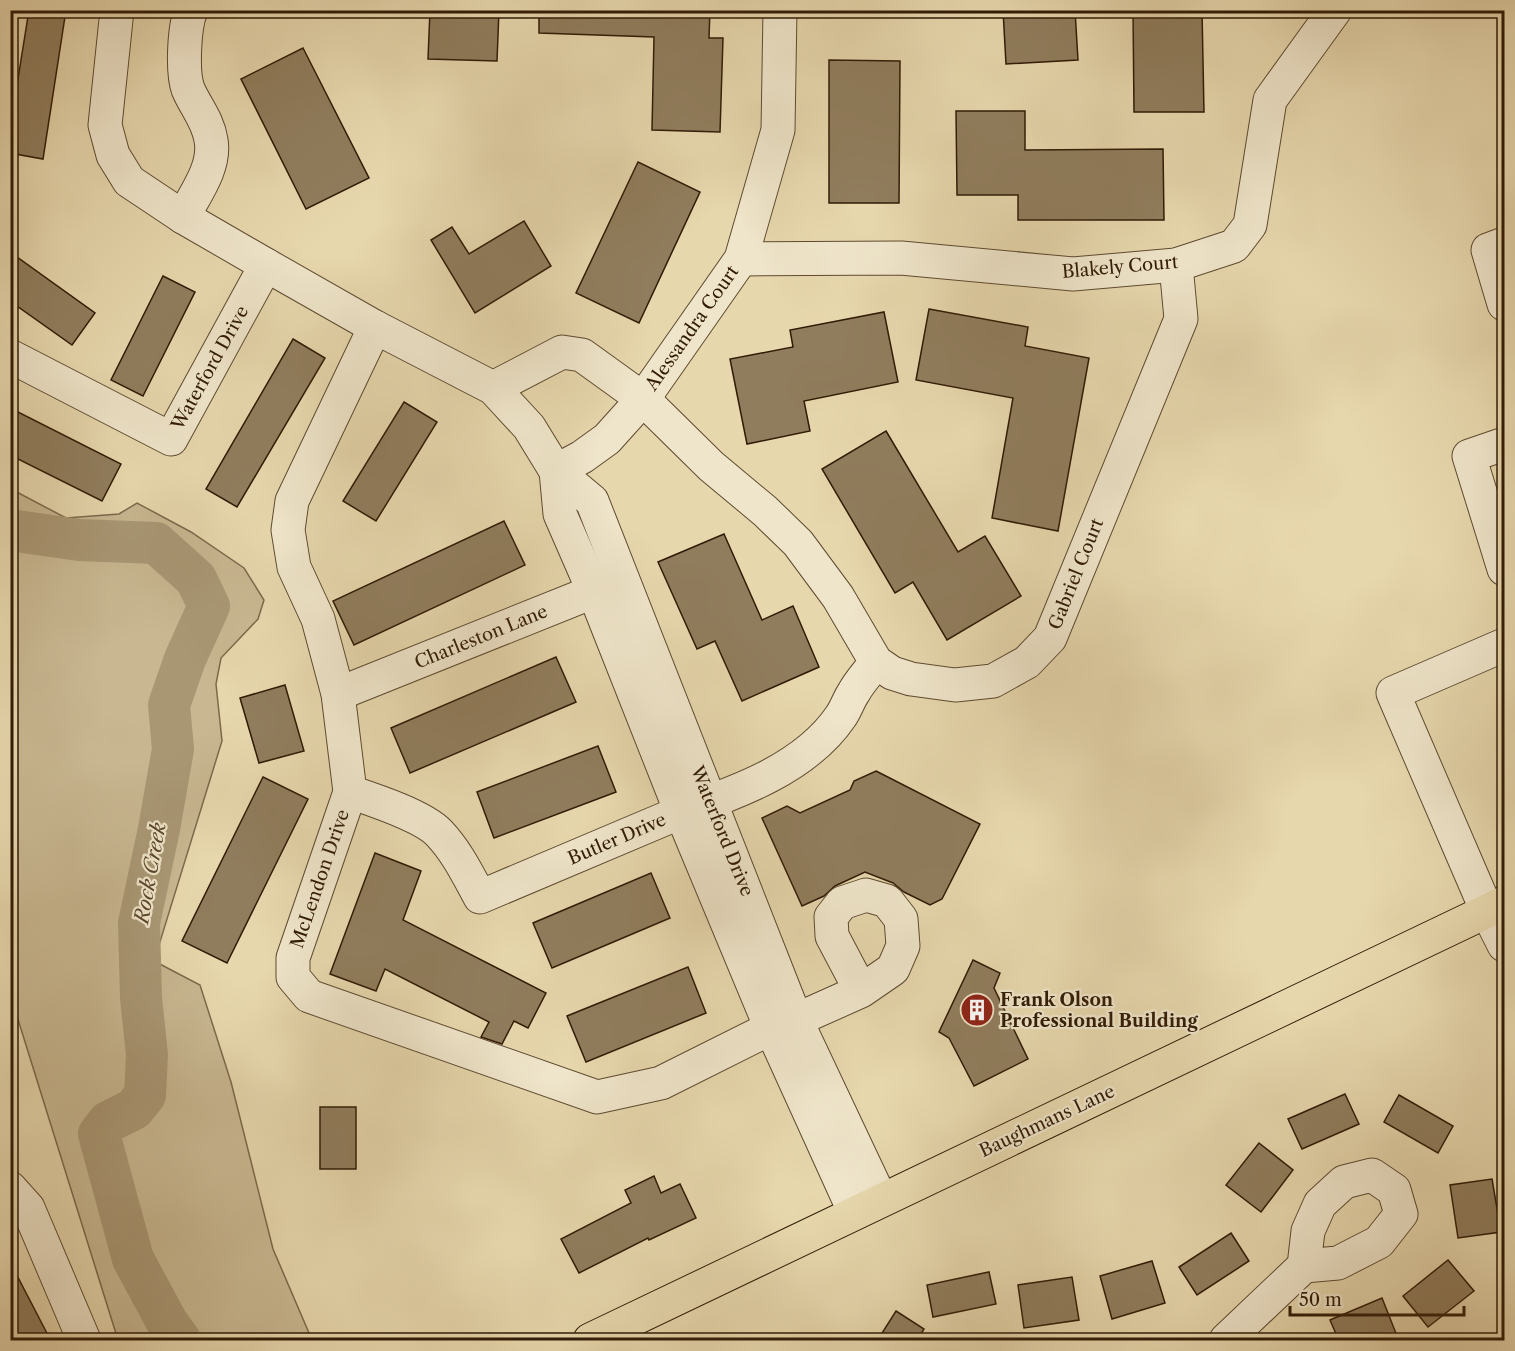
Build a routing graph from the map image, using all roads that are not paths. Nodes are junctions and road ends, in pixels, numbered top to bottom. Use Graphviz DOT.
graph roads {
  1 [pos="117,10"];
  2 [pos="191,10"];
  3 [pos="780,10"];
  4 [pos="1335,10"];
  5 [pos="183,217"];
  6 [pos="1504,244"];
  7 [pos="741,259"];
  8 [pos="1176,265"];
  9 [pos="266,266"];
  10 [pos="1504,304"];
  11 [pos="375,327"];
  12 [pos="10,356"];
  13 [pos="493,388"];
  14 [pos="643,399"];
  15 [pos="1504,444"];
  16 [pos="556,471"];
  17 [pos="1504,569"];
  18 [pos="624,579"];
  19 [pos="594,592"];
  20 [pos="1504,645"];
  21 [pos="876,662"];
  22 [pos="338,694"];
  23 [pos="350,792"];
  24 [pos="695,807"];
  25 [pos="1496,907"];
  26 [pos="1504,945"];
  27 [pos="861,991"];
  28 [pos="783,1024"];
  29 [pos="10,1188"];
  30 [pos="868,1206"];
  31 [pos="1304,1266"];
  32 [pos="84,1341"];
  33 [pos="590,1341"];
  34 [pos="1226,1341"];
  1 -- 5 [label="street, Waterford Drive"];
  2 -- 5 [label="street"];
  3 -- 7 [label="street, Alessandra Court"];
  4 -- 8 [label="street, Blakely Court"];
  5 -- 9 [label="street, Waterford Drive"];
  6 -- 10 [label="street"];
  7 -- 8 [label="street, Blakely Court"];
  7 -- 14 [label="street, Alessandra Court"];
  8 -- 21 [label="street, Gabriel Court"];
  9 -- 11 [label="street, Waterford Drive"];
  9 -- 12 [label="street, Waterford Drive"];
  11 -- 13 [label="street, Waterford Drive"];
  11 -- 22 [label="street, McLendon Drive"];
  13 -- 14 [label="street, Alessandra Court"];
  13 -- 16 [label="street, Waterford Drive"];
  14 -- 16 [label="street, Alessandra Court"];
  14 -- 21 [label="street"];
  15 -- 17 [label="street"];
  16 -- 18 [label="street, Waterford Drive"];
  16 -- 19 [label="street, Waterford Drive"];
  18 -- 19 [label="street, Charleston Lane"];
  18 -- 24 [label="street, Waterford Drive"];
  19 -- 22 [label="street, Charleston Lane"];
  19 -- 24 [label="street, Waterford Drive"];
  20 -- 25 [label="street"];
  21 -- 24 [label="street, Butler Drive"];
  22 -- 23 [label="street, McLendon Drive"];
  23 -- 24 [label="street, Butler Drive"];
  23 -- 28 [label="street, McLendon Drive"];
  24 -- 28 [label="street, Waterford Drive"];
  25 -- 26 [label="street"];
  25 -- 30 [label="main road, Baughmans Lane"];
  27 -- 28 [label="street, McLendon Drive"];
  28 -- 30 [label="street, Waterford Drive"];
  29 -- 32 [label="street"];
  30 -- 33 [label="main road, Baughmans Lane"];
  31 -- 34 [label="street"];
}
